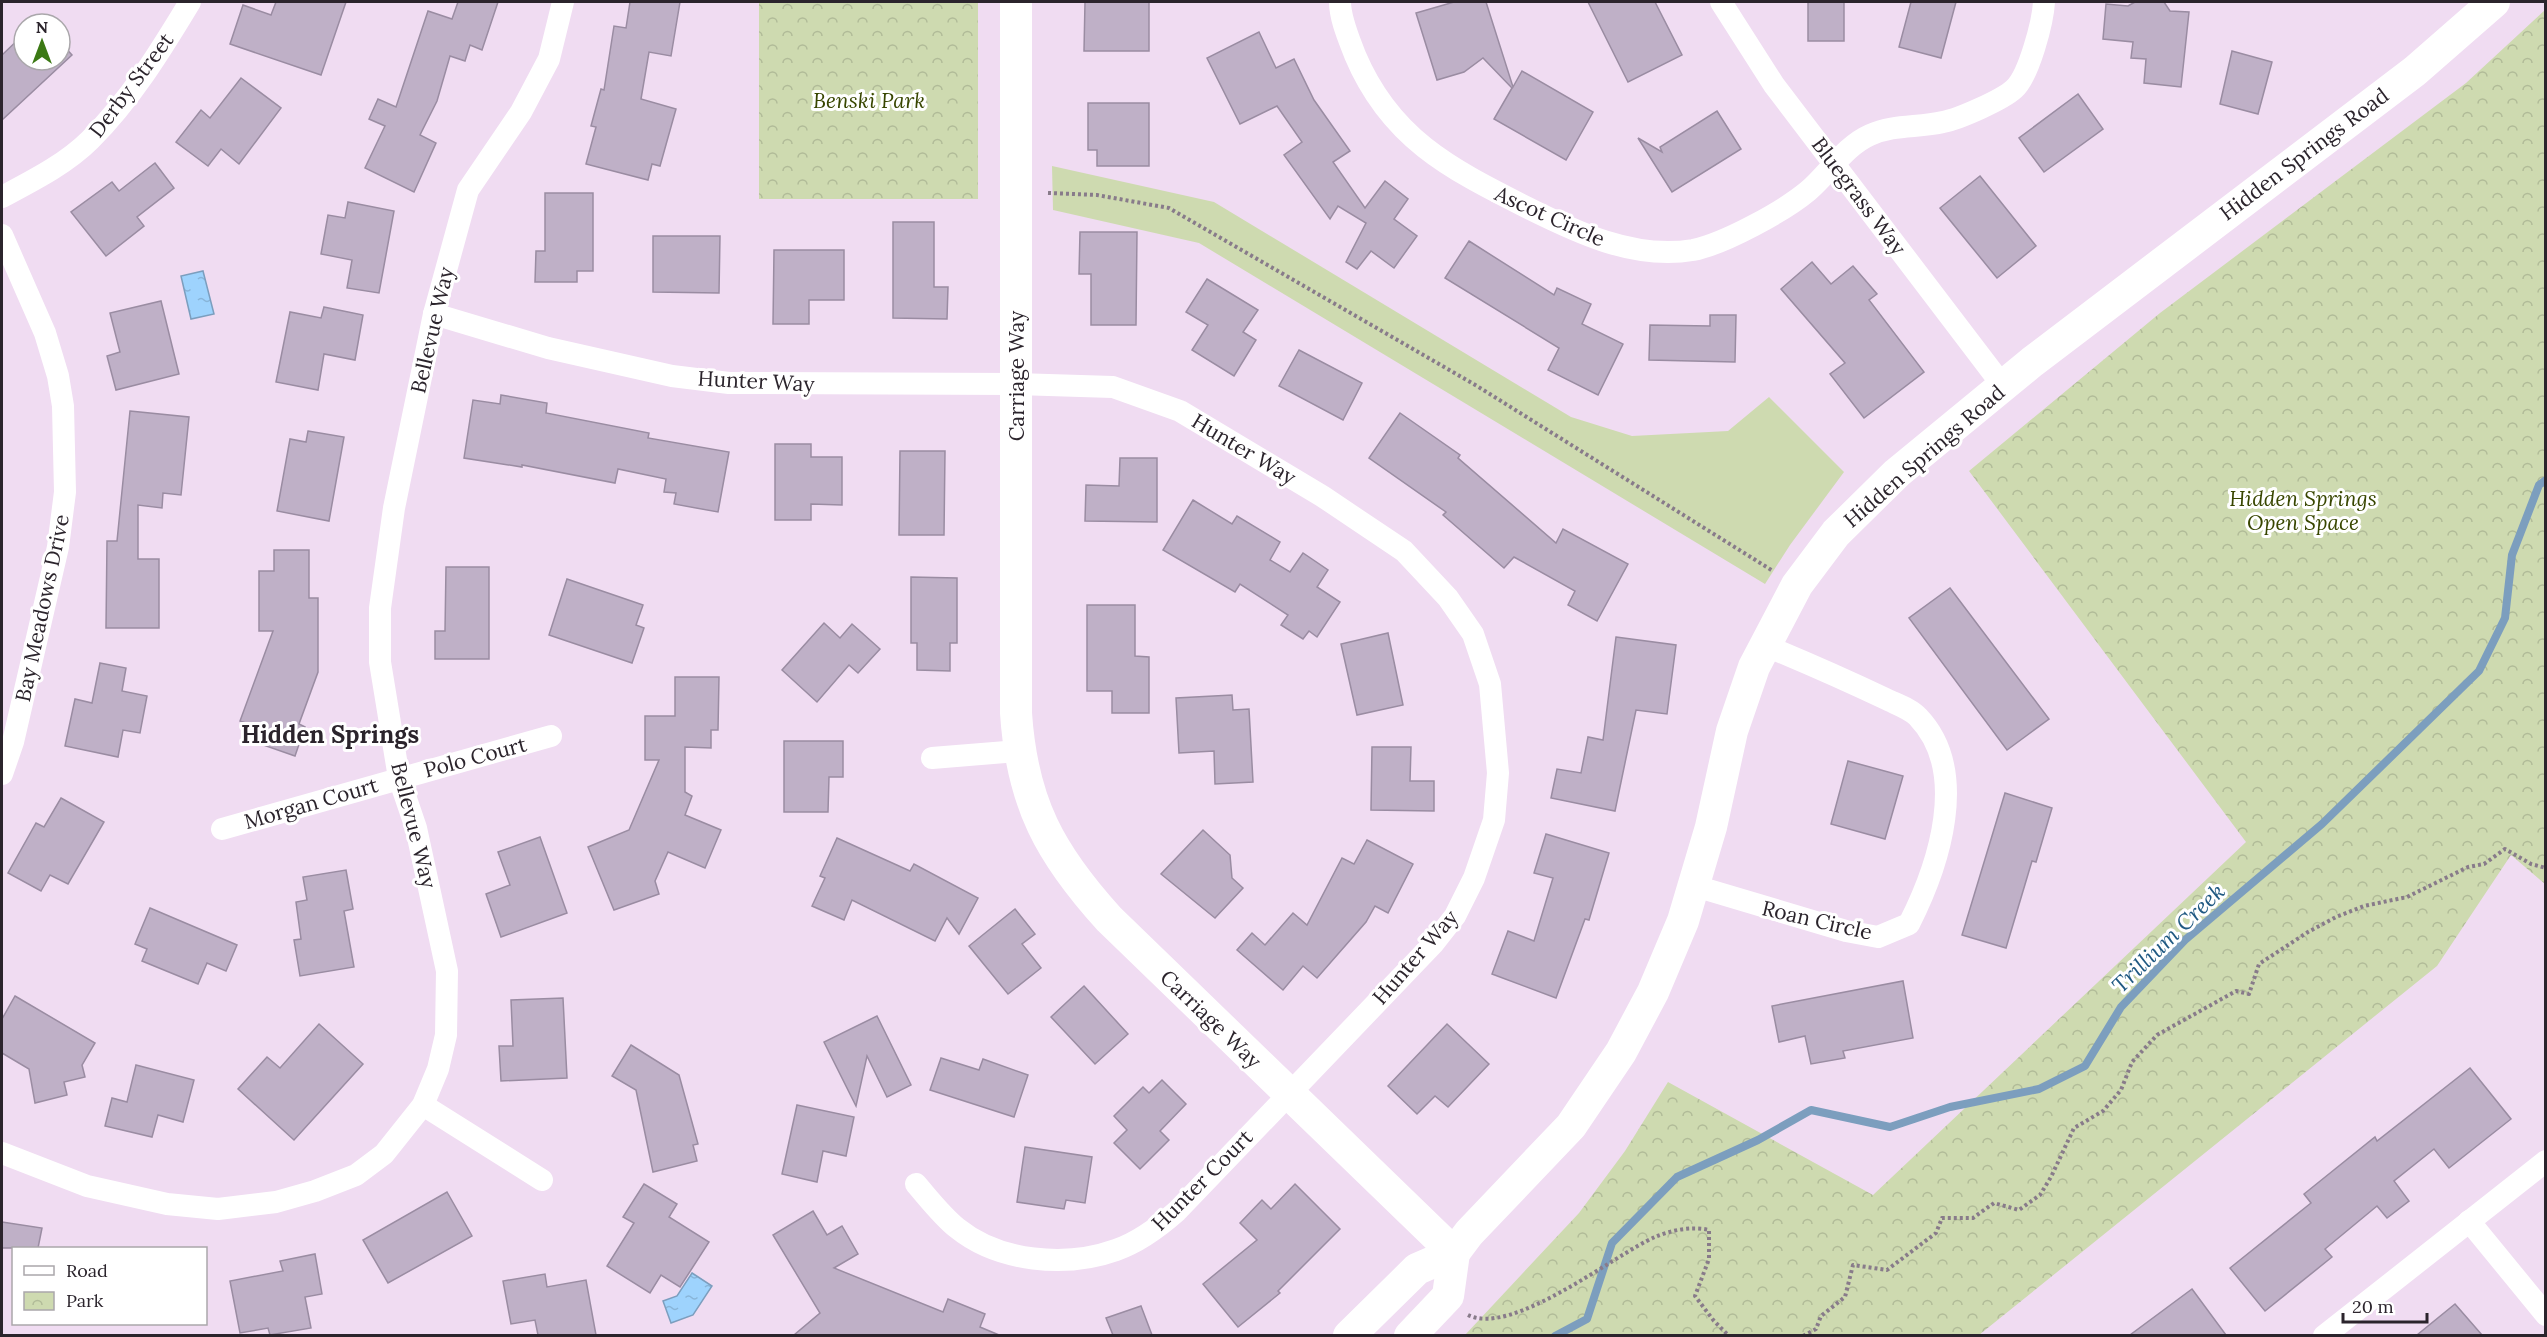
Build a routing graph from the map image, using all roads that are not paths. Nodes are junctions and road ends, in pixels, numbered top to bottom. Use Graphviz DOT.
graph roads {
  1 [pos="190,2"];
  2 [pos="563,2"];
  3 [pos="1016,2"];
  4 [pos="1340,2"];
  5 [pos="1721,2"];
  6 [pos="2044,2"];
  7 [pos="2494,2"];
  8 [pos="1834,165"];
  9 [pos="2,197"];
  10 [pos="2,235"];
  11 [pos="434,314"];
  12 [pos="1016,384"];
  13 [pos="2003,386"];
  14 [pos="1764,645"];
  15 [pos="551,736"];
  16 [pos="1019,751"];
  17 [pos="932,758"];
  18 [pos="2,774"];
  19 [pos="399,777"];
  20 [pos="222,829"];
  21 [pos="1695,886"];
  22 [pos="1287,1093"];
  23 [pos="423,1105"];
  24 [pos="2,1153"];
  25 [pos="2546,1161"];
  26 [pos="542,1180"];
  27 [pos="916,1184"];
  28 [pos="2469,1221"];
  29 [pos="1454,1253"];
  30 [pos="2546,1315"];
  31 [pos="1349,1335"];
  32 [pos="1410,1335"];
  33 [pos="2324,1335"];
  1 -- 9 [label="street, Derby Street"];
  2 -- 11 [label="street, Bellevue Way"];
  3 -- 12 [label="main road, Carriage Way"];
  4 -- 8 [label="street, Ascot Circle"];
  5 -- 8 [label="street, Bluegrass Way"];
  6 -- 8 [label="street, Ascot Circle"];
  7 -- 13 [label="main road, Hidden Springs Road"];
  8 -- 13 [label="street, Bluegrass Way"];
  10 -- 18 [label="street, Bay Meadows Drive"];
  11 -- 12 [label="street, Hunter Way"];
  11 -- 19 [label="street, Bellevue Way"];
  12 -- 16 [label="main road, Carriage Way"];
  12 -- 22 [label="street, Hunter Way"];
  13 -- 14 [label="main road, Hidden Springs Road"];
  14 -- 21 [label="main road, Hidden Springs Road"];
  14 -- 21 [label="street, Roan Circle"];
  15 -- 19 [label="street, Polo Court"];
  16 -- 17 [label="street"];
  16 -- 22 [label="main road, Carriage Way"];
  19 -- 20 [label="street, Morgan Court"];
  19 -- 23 [label="street, Bellevue Way"];
  21 -- 29 [label="main road, Hidden Springs Road"];
  22 -- 27 [label="street, Hunter Court"];
  22 -- 29 [label="main road, Carriage Way"];
  23 -- 24 [label="street, Bellevue Way"];
  23 -- 26 [label="street"];
  25 -- 28 [label="street"];
  28 -- 30 [label="street"];
  28 -- 33 [label="street"];
  29 -- 31 [label="main road, Hidden Springs Road"];
  29 -- 32 [label="main road"];
}
